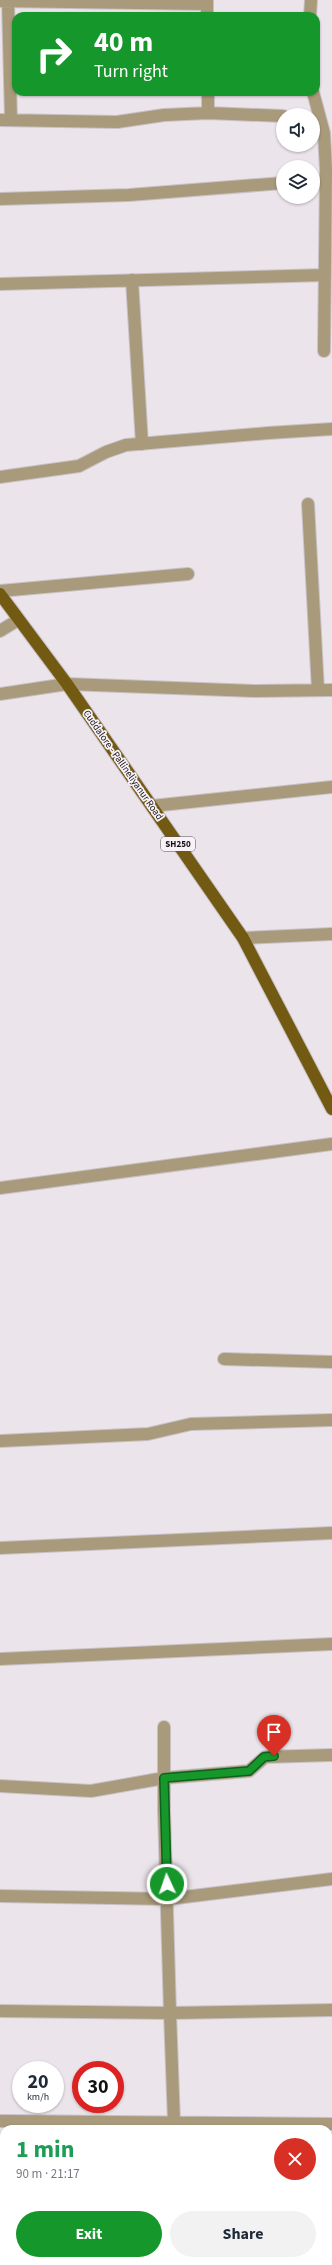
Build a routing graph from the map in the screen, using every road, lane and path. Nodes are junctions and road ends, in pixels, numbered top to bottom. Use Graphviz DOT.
graph roads {
  1 [pos="311,0"];
  2 [pos="4,1"];
  3 [pos="73,1"];
  4 [pos="207,7"];
  5 [pos="310,12"];
  6 [pos="208,96"];
  7 [pos="313,96"];
  8 [pos="315,108"];
  9 [pos="208,113"];
  10 [pos="276,116"];
  11 [pos="6,120"];
  12 [pos="320,123"];
  13 [pos="328,134"];
  14 [pos="320,179"];
  15 [pos="325,179"];
  16 [pos="276,184"];
  17 [pos="0,199"];
  18 [pos="325,275"];
  19 [pos="132,280"];
  20 [pos="0,284"];
  21 [pos="324,351"];
  22 [pos="332,429"];
  23 [pos="142,444"];
  24 [pos="0,477"];
  25 [pos="308,504"];
  26 [pos="188,574"];
  27 [pos="0,590"];
  28 [pos="0,594"];
  29 [pos="18,620"];
  30 [pos="0,631"];
  31 [pos="67,684"];
  32 [pos="318,690"];
  33 [pos="332,690"];
  34 [pos="0,694"];
  35 [pos="332,787"];
  36 [pos="152,806"];
  37 [pos="332,934"];
  38 [pos="243,938"];
  39 [pos="332,1109"];
  40 [pos="332,1144"];
  41 [pos="0,1188"];
  42 [pos="224,1359"];
  43 [pos="332,1362"];
  44 [pos="332,1420"];
  45 [pos="0,1441"];
  46 [pos="332,1533"];
  47 [pos="0,1548"];
  48 [pos="332,1644"];
  49 [pos="0,1659"];
  50 [pos="164,1727"];
  51 [pos="332,1755"];
  52 [pos="164,1778"];
  53 [pos="0,1786"];
  54 [pos="332,1879"];
  55 [pos="0,1896"];
  56 [pos="168,1899"];
  57 [pos="0,2010"];
  58 [pos="332,2010"];
  59 [pos="170,2013"];
  60 [pos="0,2121"];
  61 [pos="174,2122"];
  62 [pos="332,2124"];
  1 -- 5 [label="street"];
  2 -- 3 [label="street"];
  2 -- 11 [label="street"];
  3 -- 4 [label="street"];
  6 -- 9 [label="street"];
  7 -- 8 [label="street"];
  9 -- 10 [label="street"];
  9 -- 11 [label="street"];
  12 -- 13 [label="street"];
  13 -- 15 [label="street"];
  14 -- 15 [label="street"];
  15 -- 18 [label="street"];
  16 -- 17 [label="street"];
  18 -- 19 [label="street"];
  18 -- 21 [label="street"];
  19 -- 20 [label="street"];
  19 -- 23 [label="street"];
  22 -- 23 [label="street"];
  23 -- 24 [label="street"];
  25 -- 32 [label="street"];
  26 -- 27 [label="street"];
  28 -- 29 [label="main road, Cuddalore - Pallineliyanur Road / SH250"];
  29 -- 30 [label="street"];
  29 -- 31 [label="main road, Cuddalore - Pallineliyanur Road / SH250"];
  31 -- 32 [label="street"];
  31 -- 34 [label="street"];
  31 -- 36 [label="main road, Cuddalore - Pallineliyanur Road / SH250"];
  32 -- 33 [label="street"];
  35 -- 36 [label="street"];
  36 -- 38 [label="main road, Cuddalore - Pallineliyanur Road / SH250"];
  37 -- 38 [label="street"];
  38 -- 39 [label="main road, Cuddalore - Pallineliyanur Road / SH250"];
  40 -- 41 [label="street"];
  42 -- 43 [label="street"];
  44 -- 45 [label="street"];
  46 -- 47 [label="street"];
  48 -- 49 [label="street"];
  50 -- 52 [label="street"];
  51 -- 52 [label="street"];
  52 -- 53 [label="street"];
  52 -- 56 [label="street"];
  54 -- 56 [label="street"];
  55 -- 56 [label="street"];
  56 -- 59 [label="street"];
  57 -- 59 [label="street"];
  58 -- 59 [label="street"];
  59 -- 61 [label="street"];
  60 -- 61 [label="street"];
  61 -- 62 [label="street"];
}
